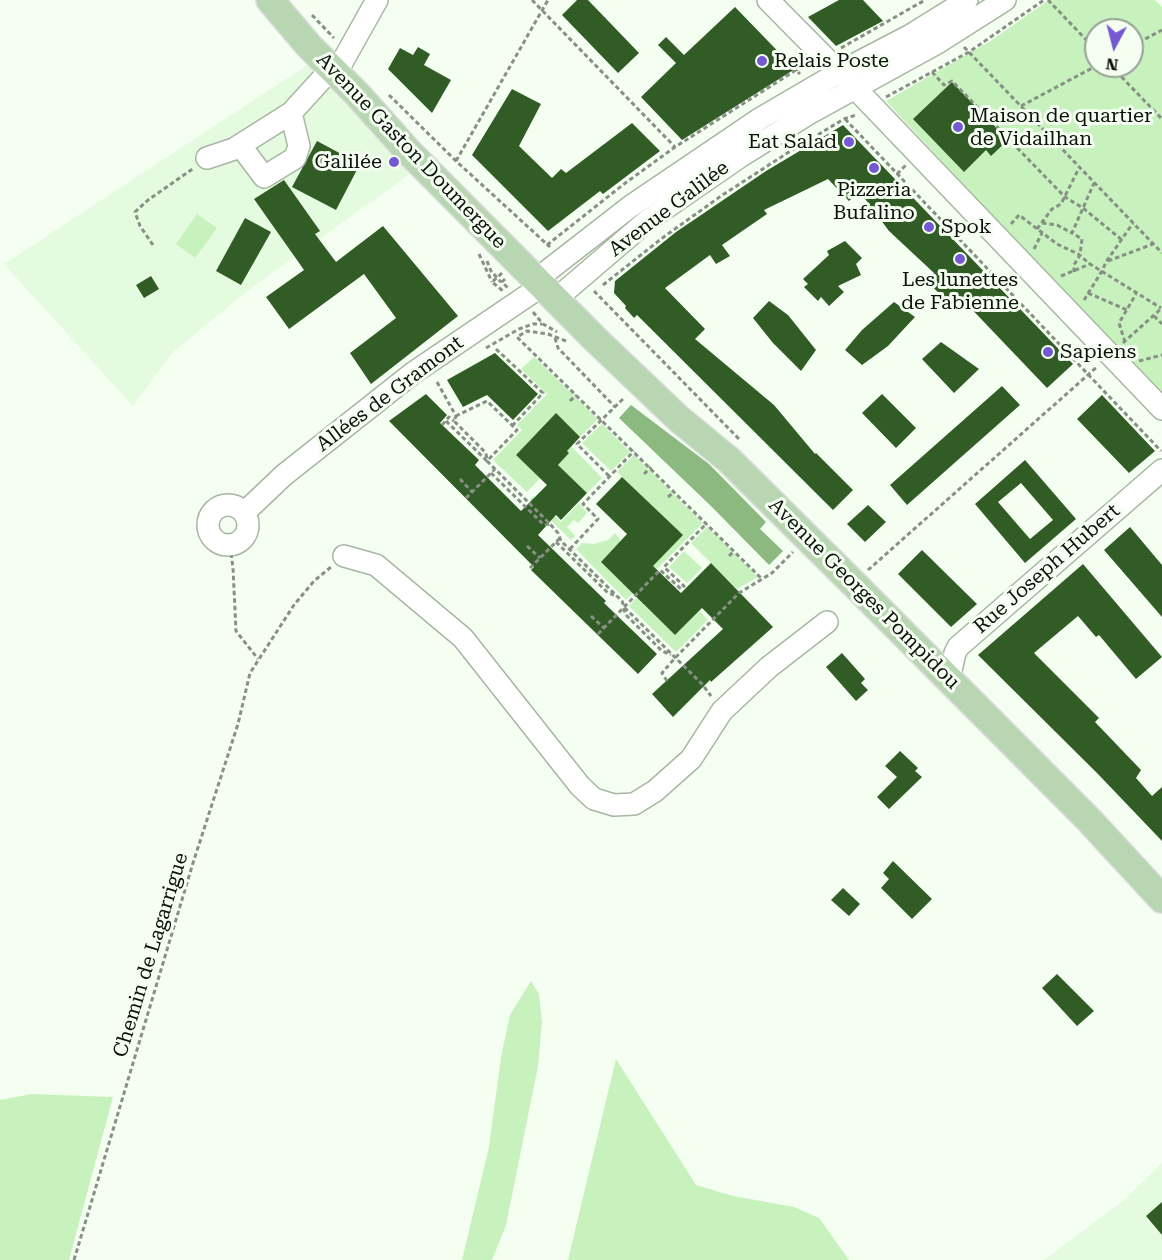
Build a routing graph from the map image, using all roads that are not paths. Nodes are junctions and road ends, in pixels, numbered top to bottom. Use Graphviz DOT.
graph roads {
  1 [pos="270,0"];
  2 [pos="377,0"];
  3 [pos="768,0"];
  4 [pos="967,0"];
  5 [pos="1005,0"];
  6 [pos="332,70"];
  7 [pos="838,73"];
  8 [pos="856,89"];
  9 [pos="291,113"];
  10 [pos="240,145"];
  11 [pos="207,158"];
  12 [pos="551,293"];
  13 [pos="1162,409"];
  14 [pos="1162,470"];
  15 [pos="244,513"];
  16 [pos="344,556"];
  17 [pos="827,622"];
  18 [pos="949,679"];
  19 [pos="1158,889"];
  1 -- 6 [label="main road, Avenue Gaston Doumergue"];
  2 -- 6 [label="street"];
  3 -- 7 [label="street"];
  4 -- 7 [label="street, Avenue Galilée"];
  5 -- 8 [label="street, Avenue Galilée"];
  6 -- 9 [label="street"];
  6 -- 12 [label="main road, Avenue Gaston Doumergue"];
  7 -- 8 [label="street"];
  7 -- 12 [label="street, Avenue Galilée"];
  8 -- 12 [label="street, Avenue Galilée"];
  8 -- 13 [label="street"];
  9 -- 10 [label="street"];
  9 -- 10 [label="street"];
  10 -- 11 [label="street"];
  12 -- 15 [label="street, Allées de Gramont"];
  12 -- 18 [label="main road, Avenue Georges Pompidou"];
  14 -- 18 [label="street, Rue Joseph Hubert"];
  15 -- 15 [label="street"];
  16 -- 17 [label="street"];
  18 -- 19 [label="main road, Avenue Georges Pompidou"];
}
